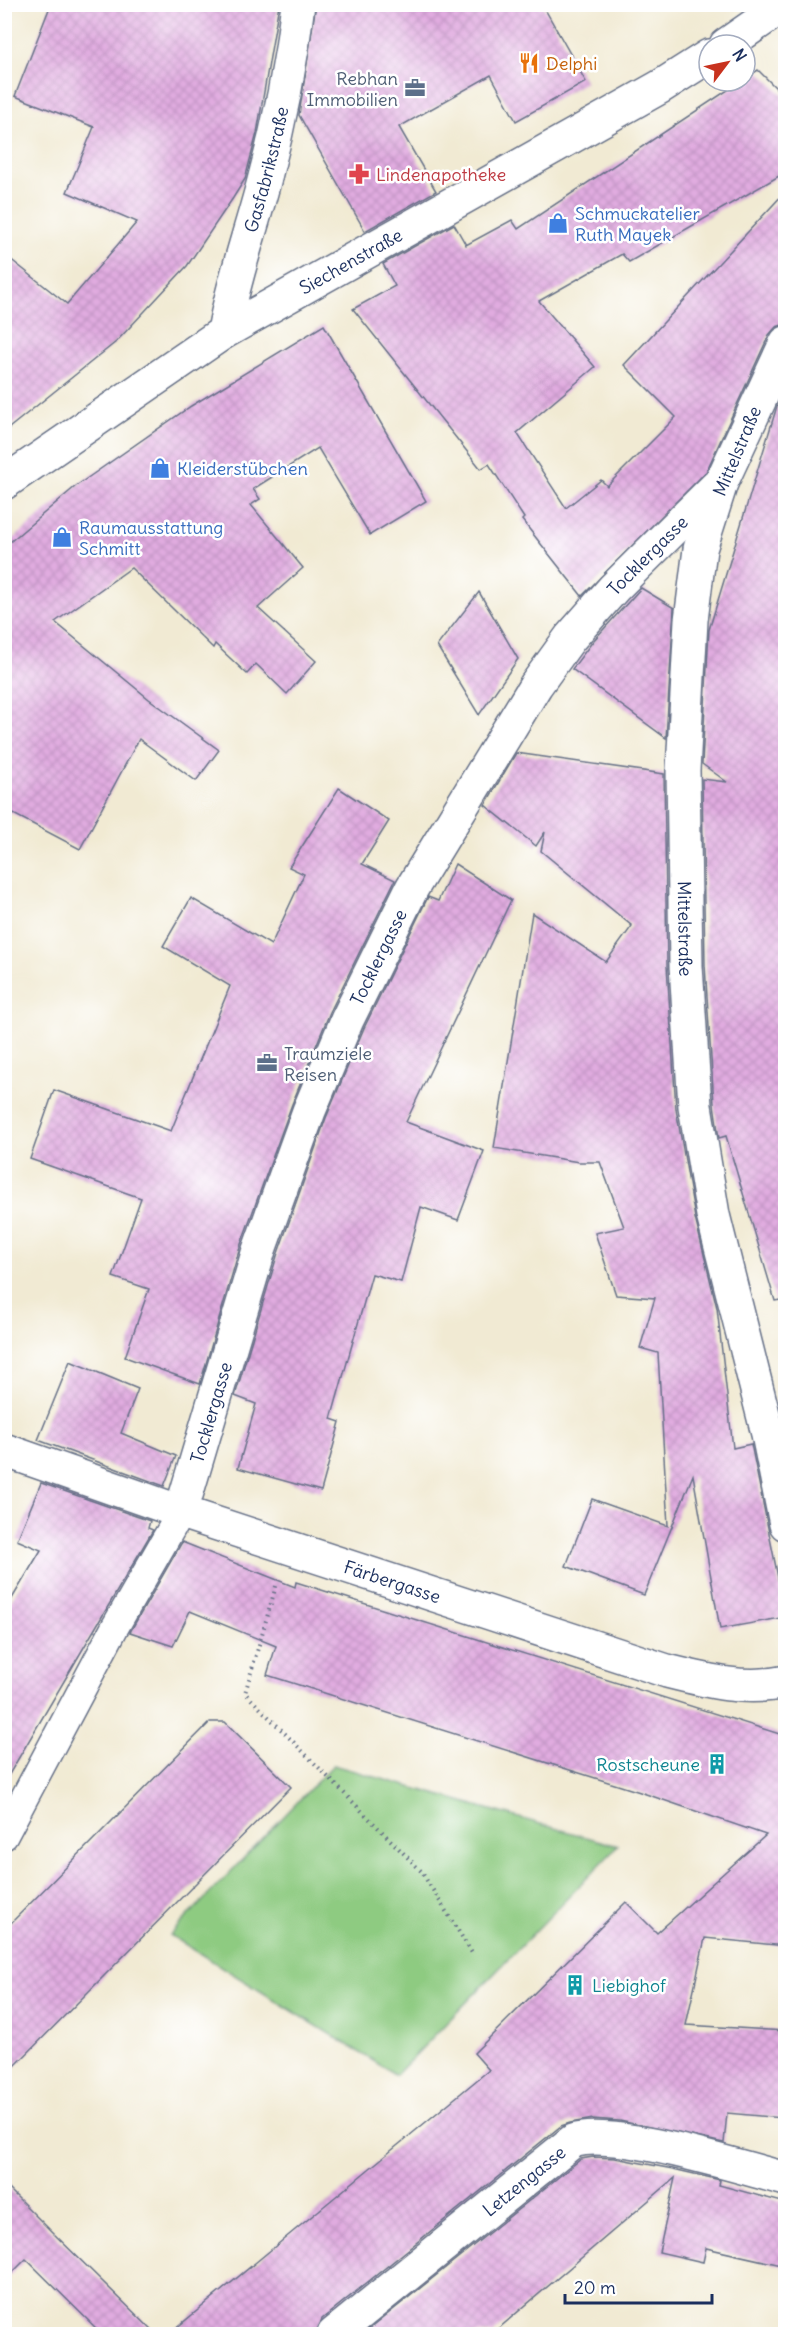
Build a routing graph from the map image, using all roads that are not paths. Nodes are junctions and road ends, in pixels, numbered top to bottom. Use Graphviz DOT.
graph roads {
  1 [pos="298,4"];
  2 [pos="785,4"];
  3 [pos="743,33"];
  4 [pos="697,64"];
  5 [pos="224,332"];
  6 [pos="786,343"];
  7 [pos="4,483"];
  8 [pos="720,483"];
  9 [pos="4,1450"];
  10 [pos="181,1512"];
  11 [pos="786,1524"];
  12 [pos="786,1682"];
  13 [pos="4,1836"];
  14 [pos="786,2179"];
  15 [pos="334,2334"];
  1 -- 5 [label="street, Gasfabrikstraße"];
  2 -- 3 [label="street"];
  4 -- 5 [label="street, Siechenstraße"];
  5 -- 7 [label="street, Siechenstraße"];
  6 -- 8 [label="street, Mittelstraße"];
  8 -- 10 [label="street, Tocklergasse"];
  8 -- 11 [label="street, Mittelstraße"];
  9 -- 10 [label="street, Färbergasse"];
  10 -- 12 [label="street, Färbergasse"];
  10 -- 13 [label="lane"];
  14 -- 15 [label="street, Letzengasse"];
}
